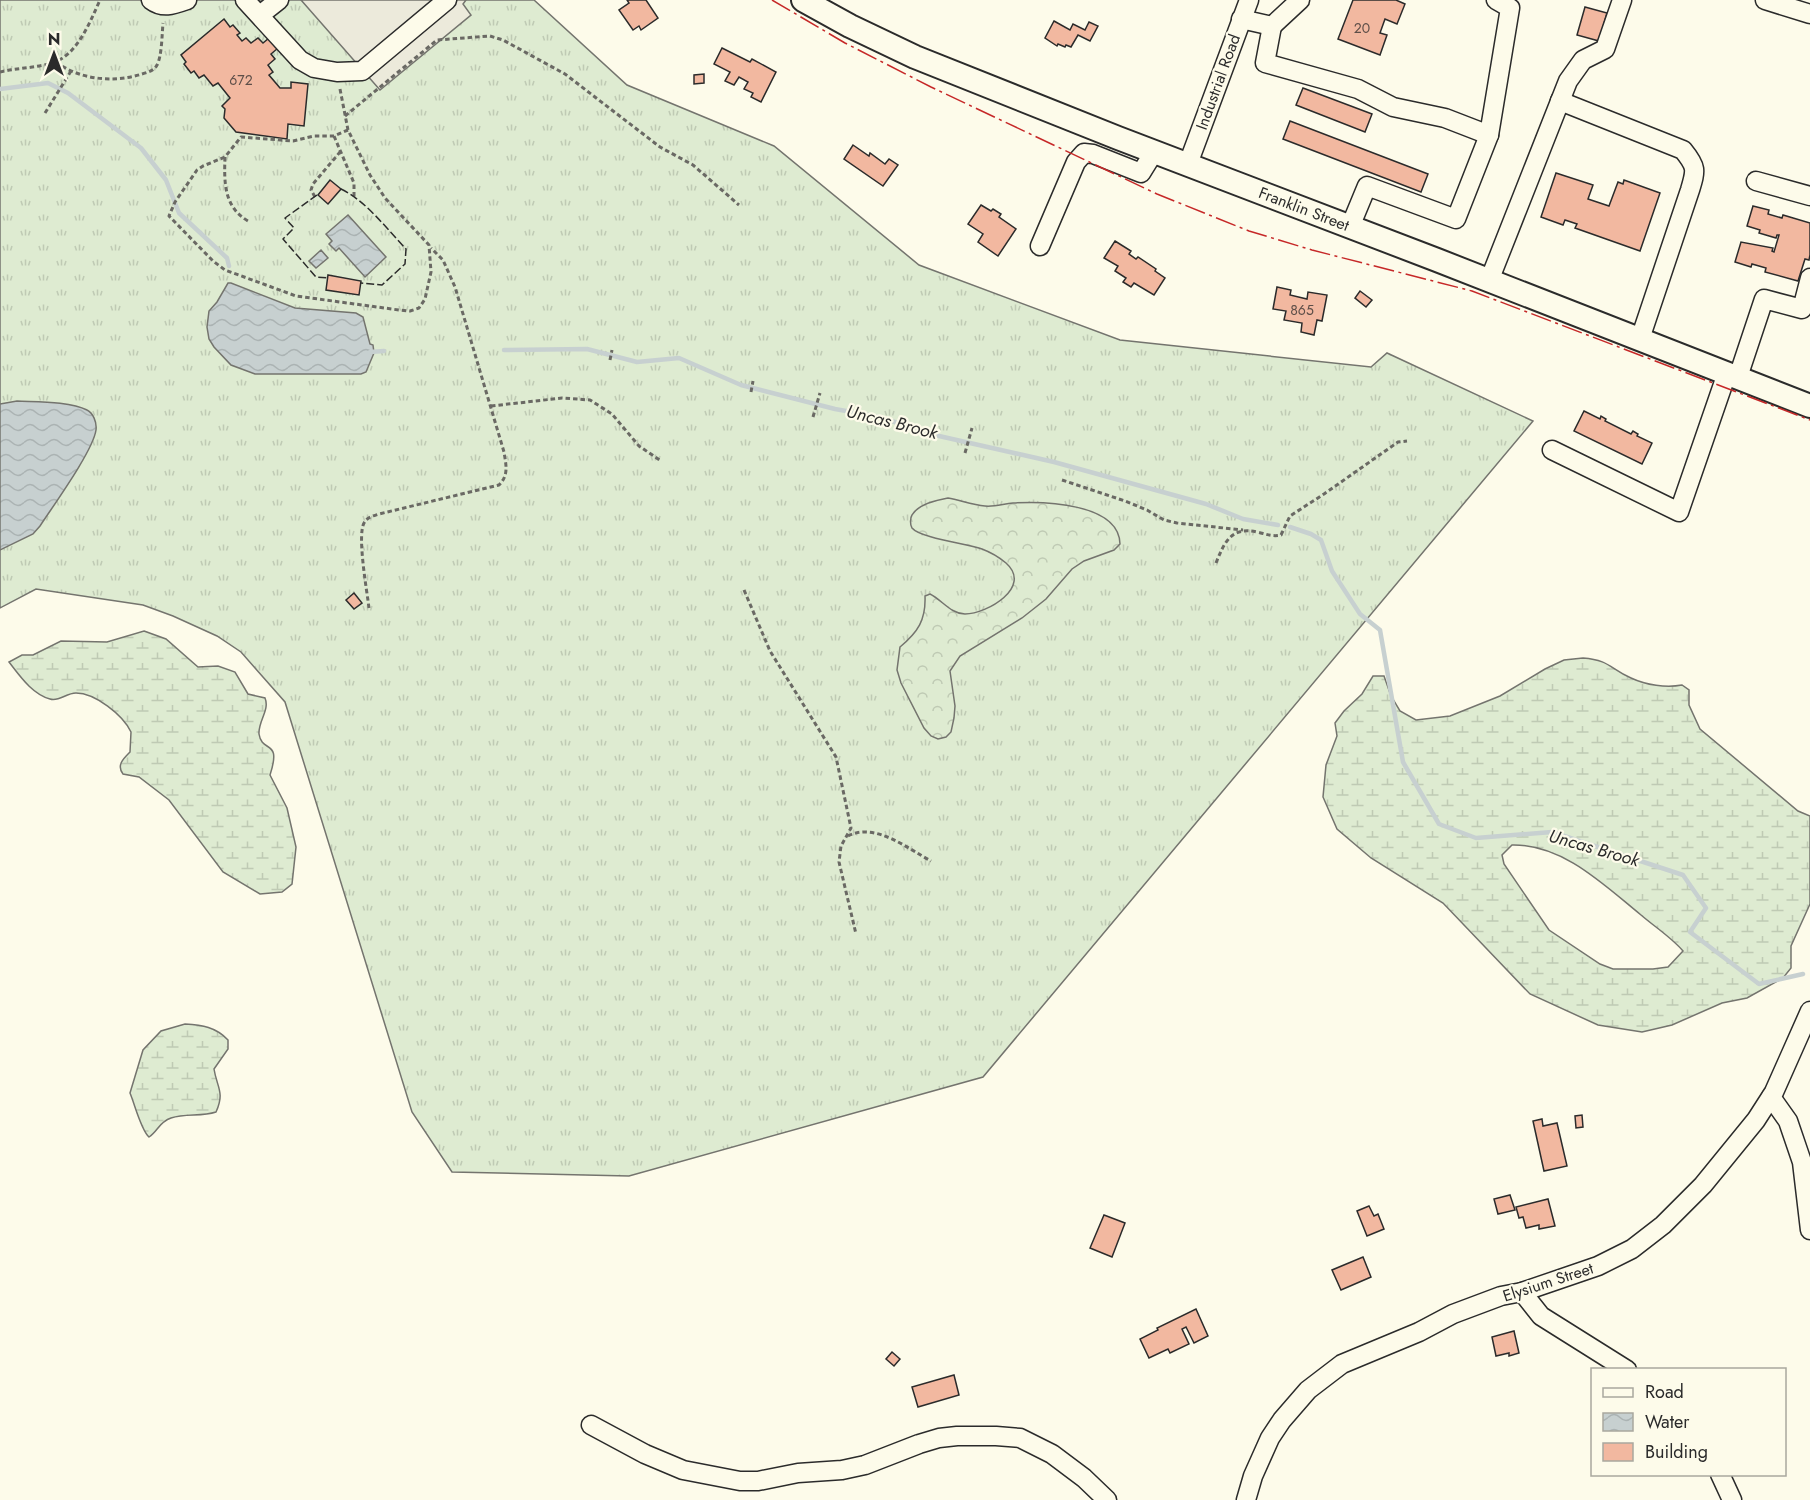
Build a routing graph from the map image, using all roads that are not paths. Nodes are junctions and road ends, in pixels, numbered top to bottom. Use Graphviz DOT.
graph roads {
  1 [pos="187,0"];
  2 [pos="245,0"];
  3 [pos="279,0"];
  4 [pos="447,0"];
  5 [pos="803,0"];
  6 [pos="1249,0"];
  7 [pos="1300,0"];
  8 [pos="1496,0"];
  9 [pos="1622,0"];
  10 [pos="1765,0"];
  11 [pos="158,3"];
  12 [pos="1810,14"];
  13 [pos="260,15"];
  14 [pos="1241,19"];
  15 [pos="1272,26"];
  16 [pos="1560,101"];
  17 [pos="1489,135"];
  18 [pos="1154,152"];
  19 [pos="1188,164"];
  20 [pos="1756,181"];
  21 [pos="1810,196"];
  22 [pos="1350,227"];
  23 [pos="1040,246"];
  24 [pos="1810,278"];
  25 [pos="1489,281"];
  26 [pos="1640,339"];
  27 [pos="1732,375"];
  28 [pos="1810,406"];
  29 [pos="1552,450"];
  30 [pos="1810,1011"];
  31 [pos="1771,1097"];
  32 [pos="1810,1230"];
  33 [pos="1522,1292"];
  34 [pos="1624,1368"];
  35 [pos="591,1425"];
  36 [pos="1721,1476"];
  37 [pos="1107,1500"];
  38 [pos="1246,1500"];
  39 [pos="1732,1500"];
  1 -- 11 [label="street"];
  2 -- 13 [label="street"];
  3 -- 13 [label="street"];
  4 -- 13 [label="street"];
  5 -- 18 [label="main road, Franklin Street"];
  6 -- 14 [label="street, Industrial Road"];
  7 -- 15 [label="street"];
  8 -- 17 [label="street"];
  9 -- 16 [label="street"];
  10 -- 12 [label="street"];
  14 -- 15 [label="street"];
  14 -- 19 [label="street, Industrial Road"];
  15 -- 17 [label="street"];
  16 -- 25 [label="street"];
  16 -- 26 [label="street"];
  17 -- 22 [label="street"];
  18 -- 19 [label="main road, Franklin Street"];
  18 -- 23 [label="street"];
  19 -- 22 [label="main road, Franklin Street"];
  20 -- 21 [label="street"];
  22 -- 25 [label="main road, Franklin Street"];
  24 -- 27 [label="street"];
  25 -- 26 [label="main road, Franklin Street"];
  26 -- 27 [label="main road, Franklin Street"];
  27 -- 28 [label="main road, Franklin Street"];
  27 -- 29 [label="street"];
  30 -- 31 [label="street, Elysium Street"];
  31 -- 32 [label="street"];
  31 -- 33 [label="street, Elysium Street"];
  33 -- 34 [label="street"];
  33 -- 38 [label="street, Elysium Street"];
  35 -- 37 [label="street"];
  36 -- 39 [label="street"];
}
